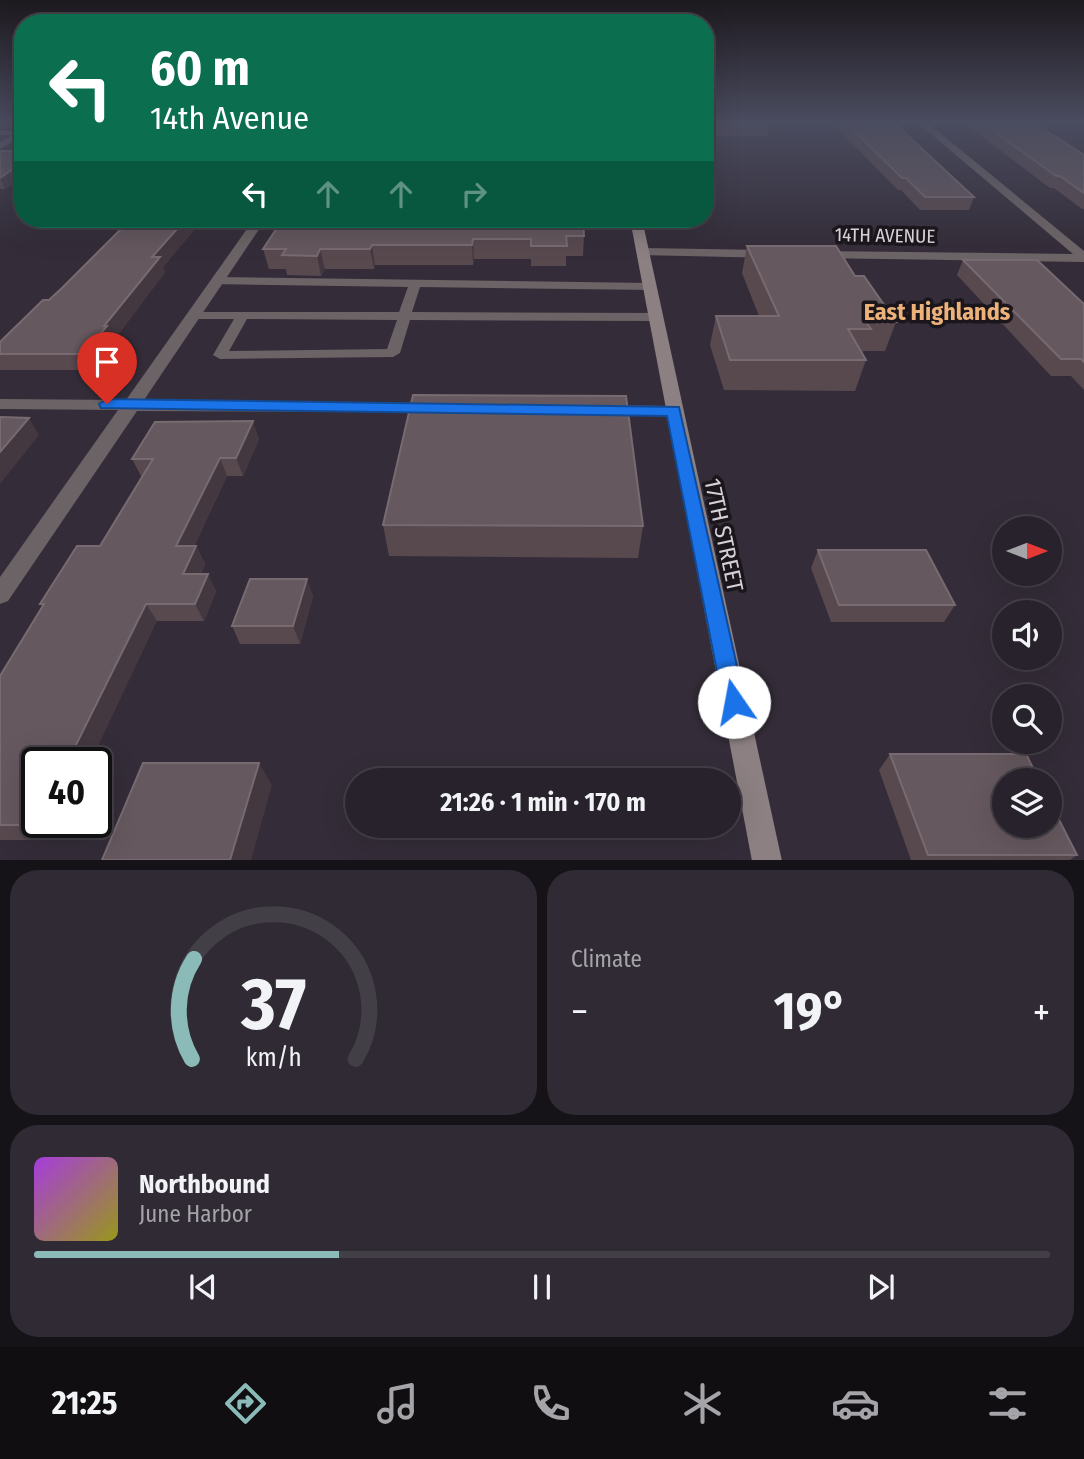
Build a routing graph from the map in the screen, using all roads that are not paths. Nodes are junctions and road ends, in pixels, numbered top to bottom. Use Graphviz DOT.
graph roads {
  1 [pos="970,163"];
  2 [pos="254,228"];
  3 [pos="638,228"];
  4 [pos="644,253"];
  5 [pos="781,254"];
  6 [pos="809,255"];
  7 [pos="1084,258"];
  8 [pos="217,281"];
  9 [pos="415,283"];
  10 [pos="650,287"];
  11 [pos="194,315"];
  12 [pos="243,315"];
  13 [pos="405,315"];
  14 [pos="656,317"];
  15 [pos="0,404"];
  16 [pos="133,404"];
  17 [pos="452,408"];
  18 [pos="590,410"];
  19 [pos="674,411"];
  20 [pos="0,595"];
  21 [pos="767,860"];
  1 -- 7 [label="street"];
  2 -- 8 [label="street"];
  3 -- 4 [label="street, 17TH STREET"];
  4 -- 5 [label="street"];
  4 -- 10 [label="street, 17TH STREET"];
  6 -- 7 [label="street, 14TH AVENUE"];
  8 -- 9 [label="lane"];
  8 -- 11 [label="street"];
  9 -- 10 [label="lane"];
  9 -- 13 [label="lane"];
  10 -- 14 [label="street, 17TH STREET"];
  11 -- 12 [label="lane"];
  11 -- 16 [label="street"];
  12 -- 13 [label="lane"];
  12 -- 13 [label="lane"];
  13 -- 14 [label="lane"];
  14 -- 19 [label="street, 17TH STREET"];
  15 -- 16 [label="street"];
  16 -- 17 [label="street"];
  16 -- 20 [label="street"];
  18 -- 19 [label="street"];
  19 -- 21 [label="street, 17TH STREET"];
}
